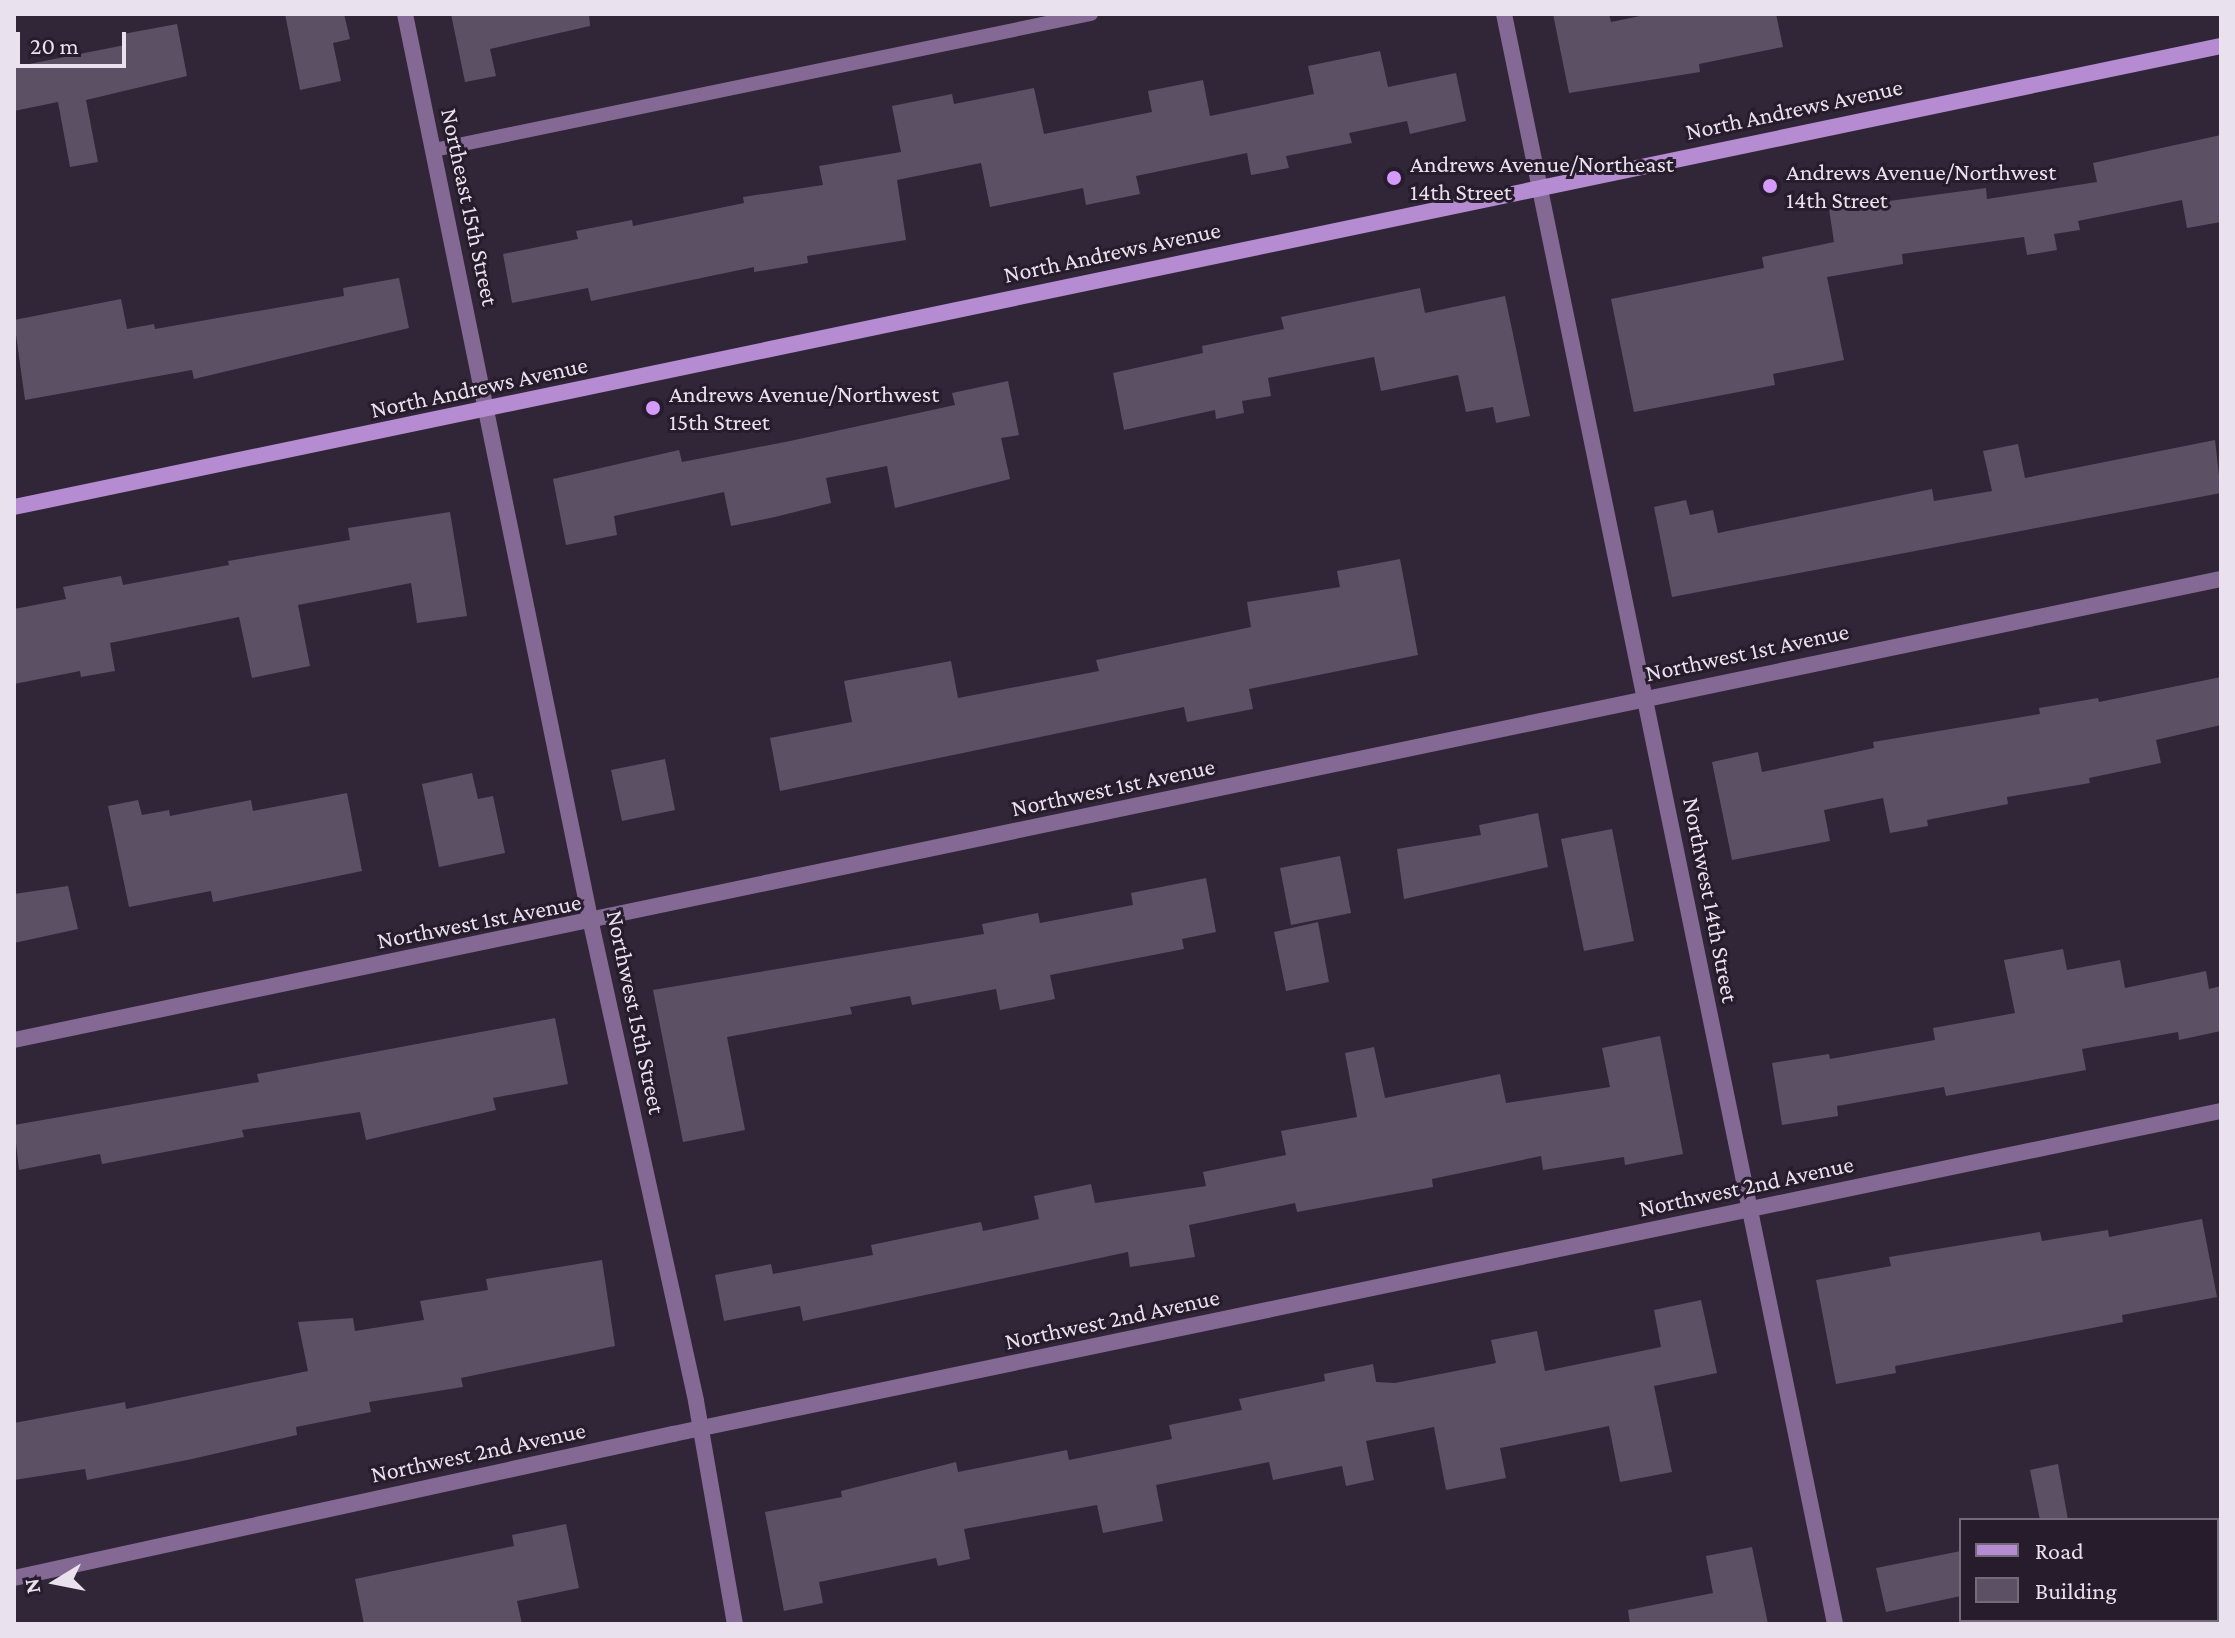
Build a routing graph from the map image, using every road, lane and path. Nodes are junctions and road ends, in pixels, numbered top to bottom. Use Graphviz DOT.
graph roads {
  1 [pos="405,14"];
  2 [pos="1091,14"];
  3 [pos="1504,14"];
  4 [pos="2221,46"];
  5 [pos="434,150"];
  6 [pos="1541,185"];
  7 [pos="488,410"];
  8 [pos="14,507"];
  9 [pos="2221,579"];
  10 [pos="1646,697"];
  11 [pos="591,923"];
  12 [pos="14,1040"];
  13 [pos="2221,1111"];
  14 [pos="1748,1209"];
  15 [pos="698,1431"];
  16 [pos="14,1578"];
  17 [pos="735,1624"];
  18 [pos="1835,1624"];
  1 -- 5 [label="street, Northeast 15th Street"];
  2 -- 5 [label="lane"];
  3 -- 6 [label="street, Northwest 14th Street"];
  4 -- 6 [label="main road, North Andrews Avenue"];
  5 -- 7 [label="street, Northeast 15th Street"];
  6 -- 7 [label="main road, North Andrews Avenue"];
  6 -- 10 [label="street, Northwest 14th Street"];
  7 -- 8 [label="main road, North Andrews Avenue"];
  7 -- 11 [label="street, Northwest 15th Street"];
  9 -- 10 [label="street, Northwest 1st Avenue"];
  10 -- 11 [label="street, Northwest 1st Avenue"];
  10 -- 14 [label="street, Northwest 14th Street"];
  11 -- 12 [label="street, Northwest 1st Avenue"];
  11 -- 15 [label="street, Northwest 15th Street"];
  13 -- 14 [label="street, Northwest 2nd Avenue"];
  14 -- 15 [label="street, Northwest 2nd Avenue"];
  14 -- 18 [label="street, Northwest 14th Street"];
  15 -- 16 [label="street, Northwest 2nd Avenue"];
  15 -- 17 [label="street, Northwest 15th Street"];
}
